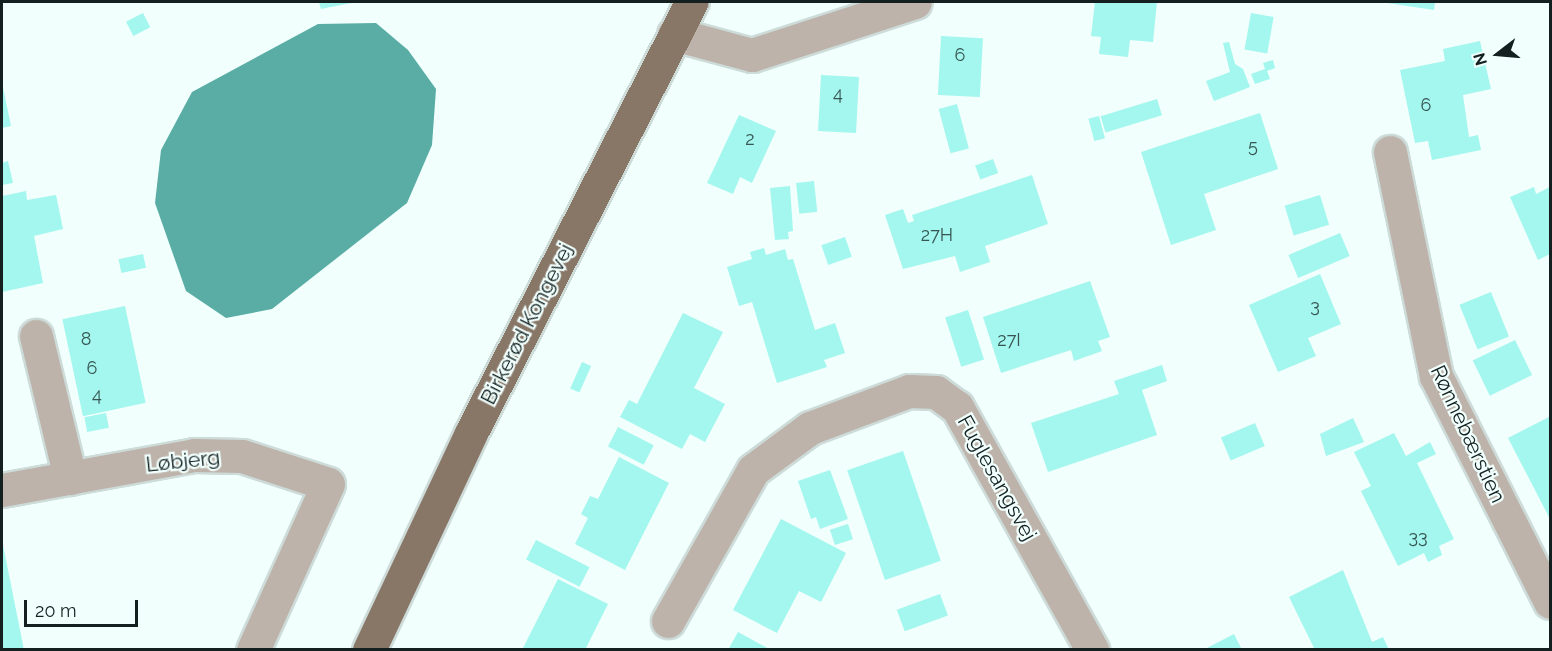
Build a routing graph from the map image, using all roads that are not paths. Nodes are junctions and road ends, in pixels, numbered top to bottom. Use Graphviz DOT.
graph roads {
  1 [pos="692,2"];
  2 [pos="915,2"];
  3 [pos="674,34"];
  4 [pos="1390,152"];
  5 [pos="36,336"];
  6 [pos="70,478"];
  7 [pos="2,490"];
  8 [pos="1551,602"];
  9 [pos="668,621"];
  10 [pos="253,650"];
  11 [pos="369,650"];
  12 [pos="1092,650"];
  1 -- 3 [label="main road, Birkerød Kongevej"];
  2 -- 3 [label="street"];
  3 -- 11 [label="main road, Birkerød Kongevej"];
  4 -- 8 [label="street, Rønnebærstien"];
  5 -- 6 [label="street"];
  6 -- 7 [label="street, Løbjerg"];
  6 -- 10 [label="street, Løbjerg"];
  9 -- 12 [label="street, Fuglesangsvej"];
}
